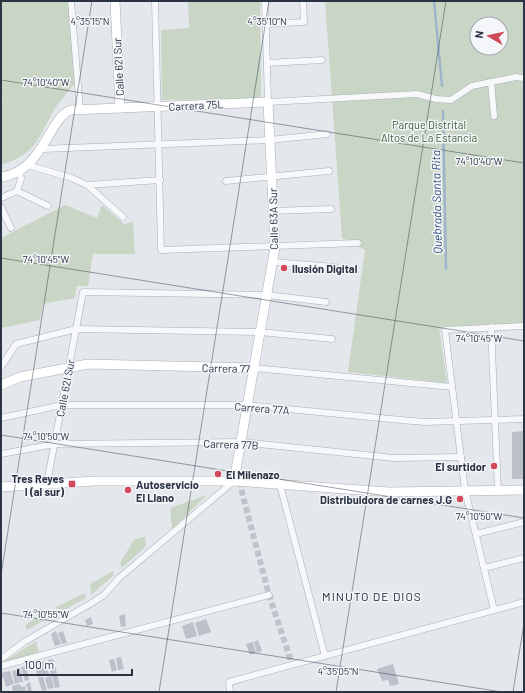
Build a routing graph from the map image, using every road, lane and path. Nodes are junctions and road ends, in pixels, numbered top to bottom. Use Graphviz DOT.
graph roads {
  1 [pos="71,1"];
  2 [pos="115,1"];
  3 [pos="156,1"];
  4 [pos="265,1"];
  5 [pos="303,1"];
  6 [pos="266,24"];
  7 [pos="322,60"];
  8 [pos="267,63"];
  9 [pos="524,78"];
  10 [pos="491,82"];
  11 [pos="268,102"];
  12 [pos="158,107"];
  13 [pos="120,108"];
  14 [pos="80,110"];
  15 [pos="494,116"];
  16 [pos="326,134"];
  17 [pos="270,140"];
  18 [pos="159,143"];
  19 [pos="42,149"];
  20 [pos="23,167"];
  21 [pos="329,171"];
  22 [pos="272,176"];
  23 [pos="1,177"];
  24 [pos="160,180"];
  25 [pos="226,181"];
  26 [pos="87,185"];
  27 [pos="17,191"];
  28 [pos="1,198"];
  29 [pos="48,206"];
  30 [pos="1,207"];
  31 [pos="331,209"];
  32 [pos="273,211"];
  33 [pos="123,217"];
  34 [pos="11,228"];
  35 [pos="358,243"];
  36 [pos="275,247"];
  37 [pos="272,262"];
  38 [pos="335,267"];
  39 [pos="267,295"];
  40 [pos="326,302"];
  41 [pos="524,326"];
  42 [pos="491,327"];
  43 [pos="76,329"];
  44 [pos="260,332"];
  45 [pos="332,339"];
  46 [pos="1,367"];
  47 [pos="69,367"];
  48 [pos="254,368"];
  49 [pos="1,385"];
  50 [pos="452,387"];
  51 [pos="62,405"];
  52 [pos="247,405"];
  53 [pos="1,418"];
  54 [pos="494,419"];
  55 [pos="524,419"];
  56 [pos="456,420"];
  57 [pos="241,442"];
  58 [pos="55,444"];
  59 [pos="1,454"];
  60 [pos="461,457"];
  61 [pos="234,481"];
  62 [pos="47,483"];
  63 [pos="280,485"];
  64 [pos="1,487"];
  65 [pos="465,490"];
  66 [pos="524,490"];
  67 [pos="498,491"];
  68 [pos="524,522"];
  69 [pos="476,534"];
  70 [pos="524,558"];
  71 [pos="484,568"];
  72 [pos="269,595"];
  73 [pos="524,602"];
  74 [pos="494,610"];
  75 [pos="325,656"];
  76 [pos="1,659"];
  77 [pos="1,666"];
  78 [pos="230,692"];
  1 -- 14 [label="street"];
  2 -- 13 [label="street, Calle 62I Sur"];
  3 -- 12 [label="street"];
  4 -- 6 [label="street, Calle 63A Sur"];
  5 -- 6 [label="street"];
  6 -- 8 [label="street, Calle 63A Sur"];
  7 -- 8 [label="street"];
  8 -- 11 [label="street, Calle 63A Sur"];
  9 -- 10 [label="street, Carrera 75L"];
  10 -- 11 [label="street, Carrera 75L"];
  10 -- 15 [label="street"];
  11 -- 12 [label="street, Carrera 75L"];
  11 -- 17 [label="street, Calle 63A Sur"];
  12 -- 13 [label="street, Carrera 75L"];
  12 -- 18 [label="street"];
  13 -- 14 [label="street, Carrera 75L"];
  14 -- 19 [label="street, Carrera 75L"];
  16 -- 17 [label="street"];
  17 -- 18 [label="street"];
  17 -- 22 [label="street, Calle 63A Sur"];
  18 -- 19 [label="street"];
  18 -- 24 [label="street"];
  19 -- 20 [label="street"];
  20 -- 23 [label="street"];
  20 -- 26 [label="street"];
  20 -- 27 [label="street"];
  21 -- 22 [label="street"];
  22 -- 25 [label="street"];
  22 -- 32 [label="street, Calle 63A Sur"];
  24 -- 26 [label="street"];
  24 -- 36 [label="street"];
  26 -- 33 [label="street"];
  27 -- 28 [label="street"];
  27 -- 29 [label="street"];
  30 -- 34 [label="street"];
  31 -- 32 [label="street"];
  32 -- 36 [label="street, Calle 63A Sur"];
  35 -- 36 [label="street"];
  36 -- 37 [label="street, Calle 63A Sur"];
  37 -- 38 [label="street"];
  37 -- 39 [label="street, Calle 63A Sur"];
  39 -- 40 [label="street"];
  39 -- 43 [label="street, Calle 62I Sur"];
  39 -- 44 [label="street, Calle 63A Sur"];
  41 -- 42 [label="street"];
  42 -- 50 [label="street"];
  42 -- 54 [label="street"];
  43 -- 44 [label="street"];
  43 -- 46 [label="street"];
  43 -- 47 [label="street, Calle 62I Sur"];
  44 -- 45 [label="street"];
  44 -- 48 [label="street, Calle 63A Sur"];
  47 -- 48 [label="street, Carrera 77"];
  47 -- 49 [label="street, Carrera 77"];
  47 -- 51 [label="street, Calle 62I Sur"];
  48 -- 50 [label="street, Carrera 77"];
  48 -- 52 [label="street, Calle 63A Sur"];
  50 -- 56 [label="street"];
  51 -- 52 [label="street, Carrera 77A"];
  51 -- 53 [label="street, Carrera 77A"];
  51 -- 58 [label="street, Calle 62I Sur"];
  52 -- 56 [label="street, Carrera 77A"];
  52 -- 57 [label="street, Calle 63A Sur"];
  54 -- 55 [label="street, Carrera 77A"];
  54 -- 56 [label="street, Carrera 77A"];
  54 -- 67 [label="street"];
  56 -- 60 [label="street"];
  57 -- 58 [label="street, Carrera 77B"];
  57 -- 60 [label="street, Carrera 77B"];
  57 -- 61 [label="street, Calle 63A Sur"];
  58 -- 59 [label="street, Carrera 77B"];
  58 -- 62 [label="street, Calle 62I Sur"];
  60 -- 65 [label="street"];
  61 -- 62 [label="street"];
  61 -- 63 [label="street"];
  61 -- 76 [label="street"];
  62 -- 64 [label="street"];
  63 -- 65 [label="street"];
  63 -- 75 [label="street"];
  65 -- 67 [label="street"];
  65 -- 69 [label="street"];
  66 -- 67 [label="street"];
  68 -- 69 [label="street"];
  69 -- 71 [label="street"];
  70 -- 71 [label="street"];
  71 -- 74 [label="street"];
  72 -- 77 [label="street"];
  73 -- 74 [label="street"];
  74 -- 75 [label="street"];
  75 -- 78 [label="street"];
}
